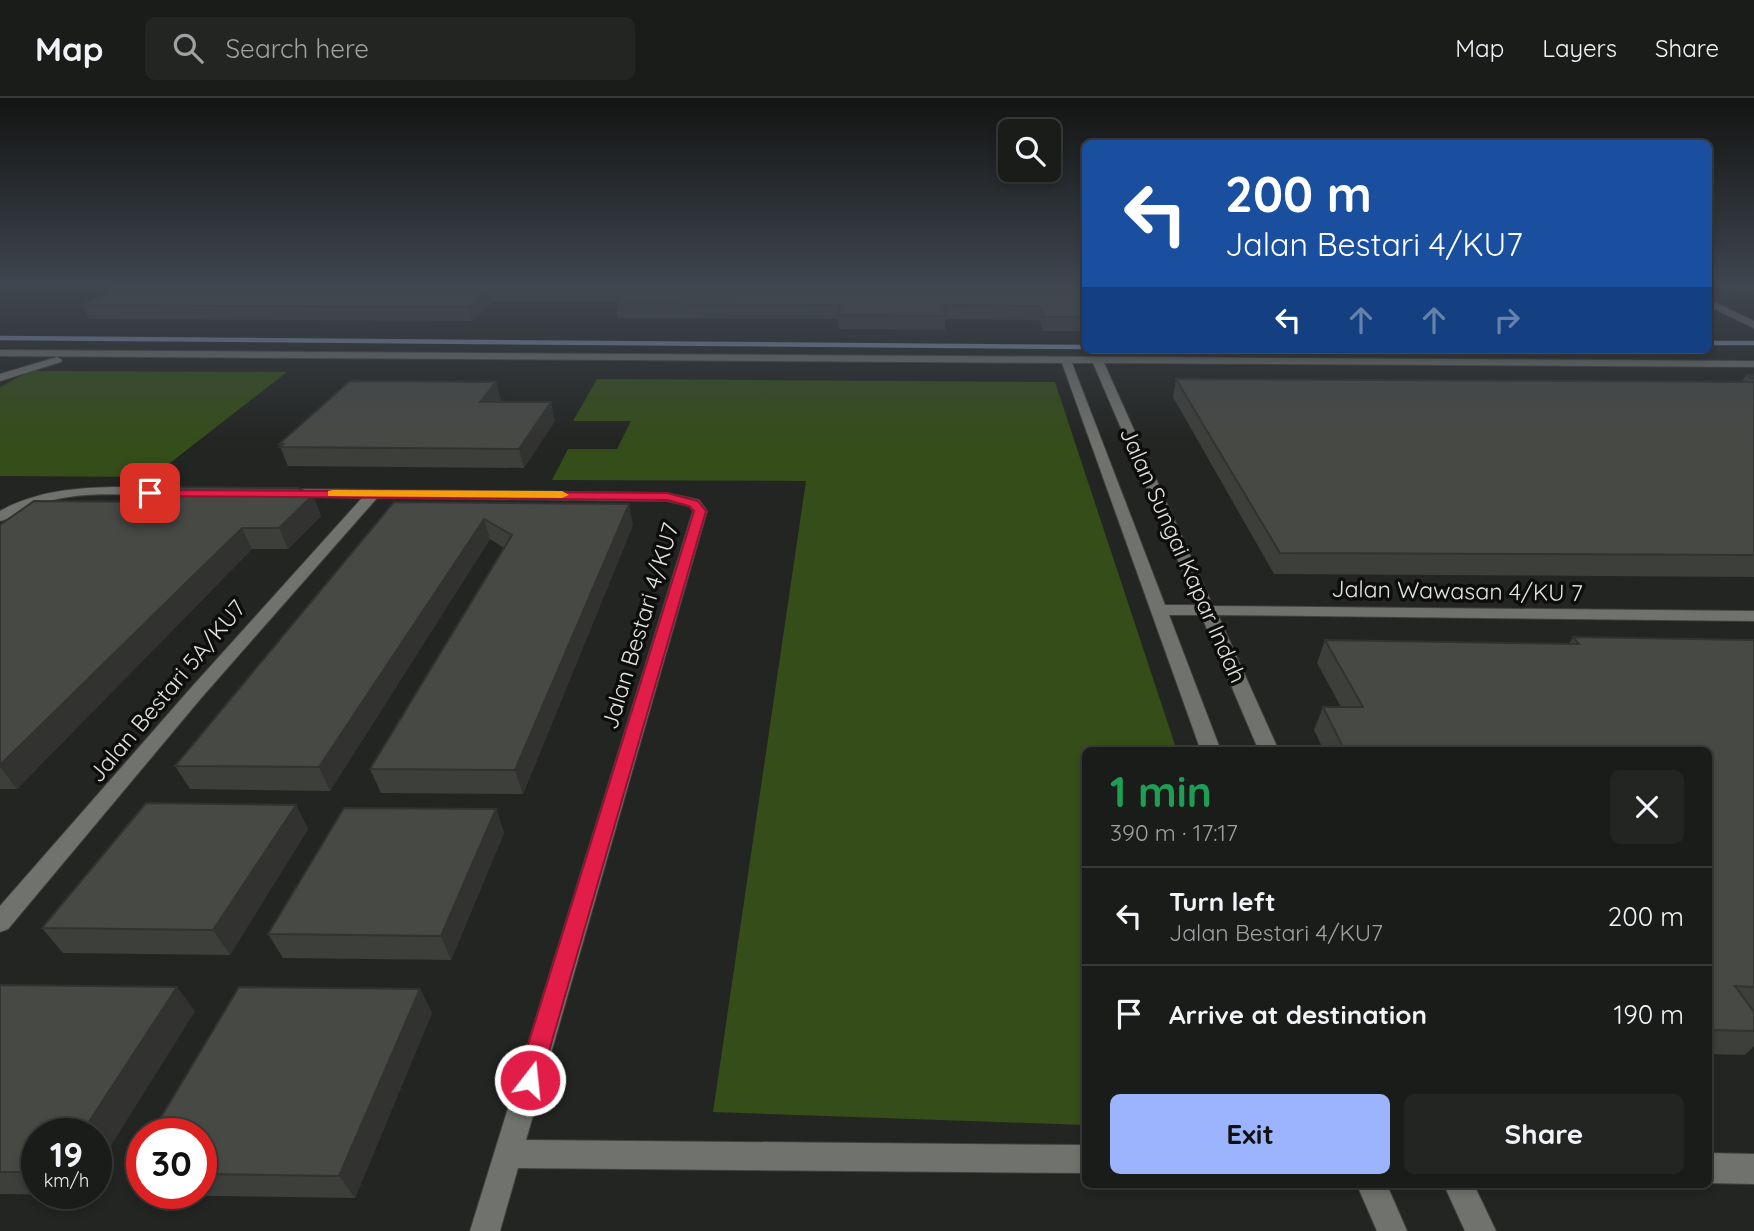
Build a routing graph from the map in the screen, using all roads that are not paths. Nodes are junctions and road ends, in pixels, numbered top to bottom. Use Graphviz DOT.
graph roads {
  1 [pos="0,353"];
  2 [pos="17,353"];
  3 [pos="38,353"];
  4 [pos="88,353"];
  5 [pos="1066,360"];
  6 [pos="1097,360"];
  7 [pos="0,362"];
  8 [pos="1754,363"];
  9 [pos="0,376"];
  10 [pos="206,493"];
  11 [pos="262,493"];
  12 [pos="374,493"];
  13 [pos="0,517"];
  14 [pos="1160,610"];
  15 [pos="1208,611"];
  16 [pos="1754,616"];
  17 [pos="1210,747"];
  18 [pos="1267,747"];
  19 [pos="0,922"];
  20 [pos="509,1154"];
  21 [pos="1082,1159"];
  22 [pos="1712,1168"];
  23 [pos="1754,1169"];
  24 [pos="1373,1188"];
  25 [pos="1460,1188"];
  26 [pos="485,1231"];
  27 [pos="1392,1231"];
  28 [pos="1481,1231"];
  1 -- 2 [label="street"];
  2 -- 3 [label="street"];
  2 -- 7 [label="street"];
  3 -- 4 [label="street"];
  3 -- 9 [label="street"];
  4 -- 5 [label="street"];
  4 -- 9 [label="street"];
  5 -- 6 [label="street"];
  5 -- 14 [label="street, Jalan Sungai Kapar Indah"];
  6 -- 8 [label="street"];
  6 -- 15 [label="street, Jalan Sungai Kapar Indah"];
  10 -- 13 [label="street"];
  11 -- 12 [label="street, Jalan Bestari 4/KU7"];
  12 -- 19 [label="street, Jalan Bestari 5A/KU7"];
  12 -- 20 [label="street, Jalan Bestari 4/KU7"];
  14 -- 15 [label="street, Jalan Wawasan 4/KU 7"];
  14 -- 17 [label="street, Jalan Sungai Kapar Indah"];
  15 -- 16 [label="street, Jalan Wawasan 4/KU 7"];
  15 -- 18 [label="street, Jalan Sungai Kapar Indah"];
  20 -- 21 [label="street"];
  20 -- 26 [label="street, Jalan Bestari 4/KU7"];
  22 -- 23 [label="street"];
  24 -- 27 [label="street"];
  25 -- 28 [label="street"];
}
